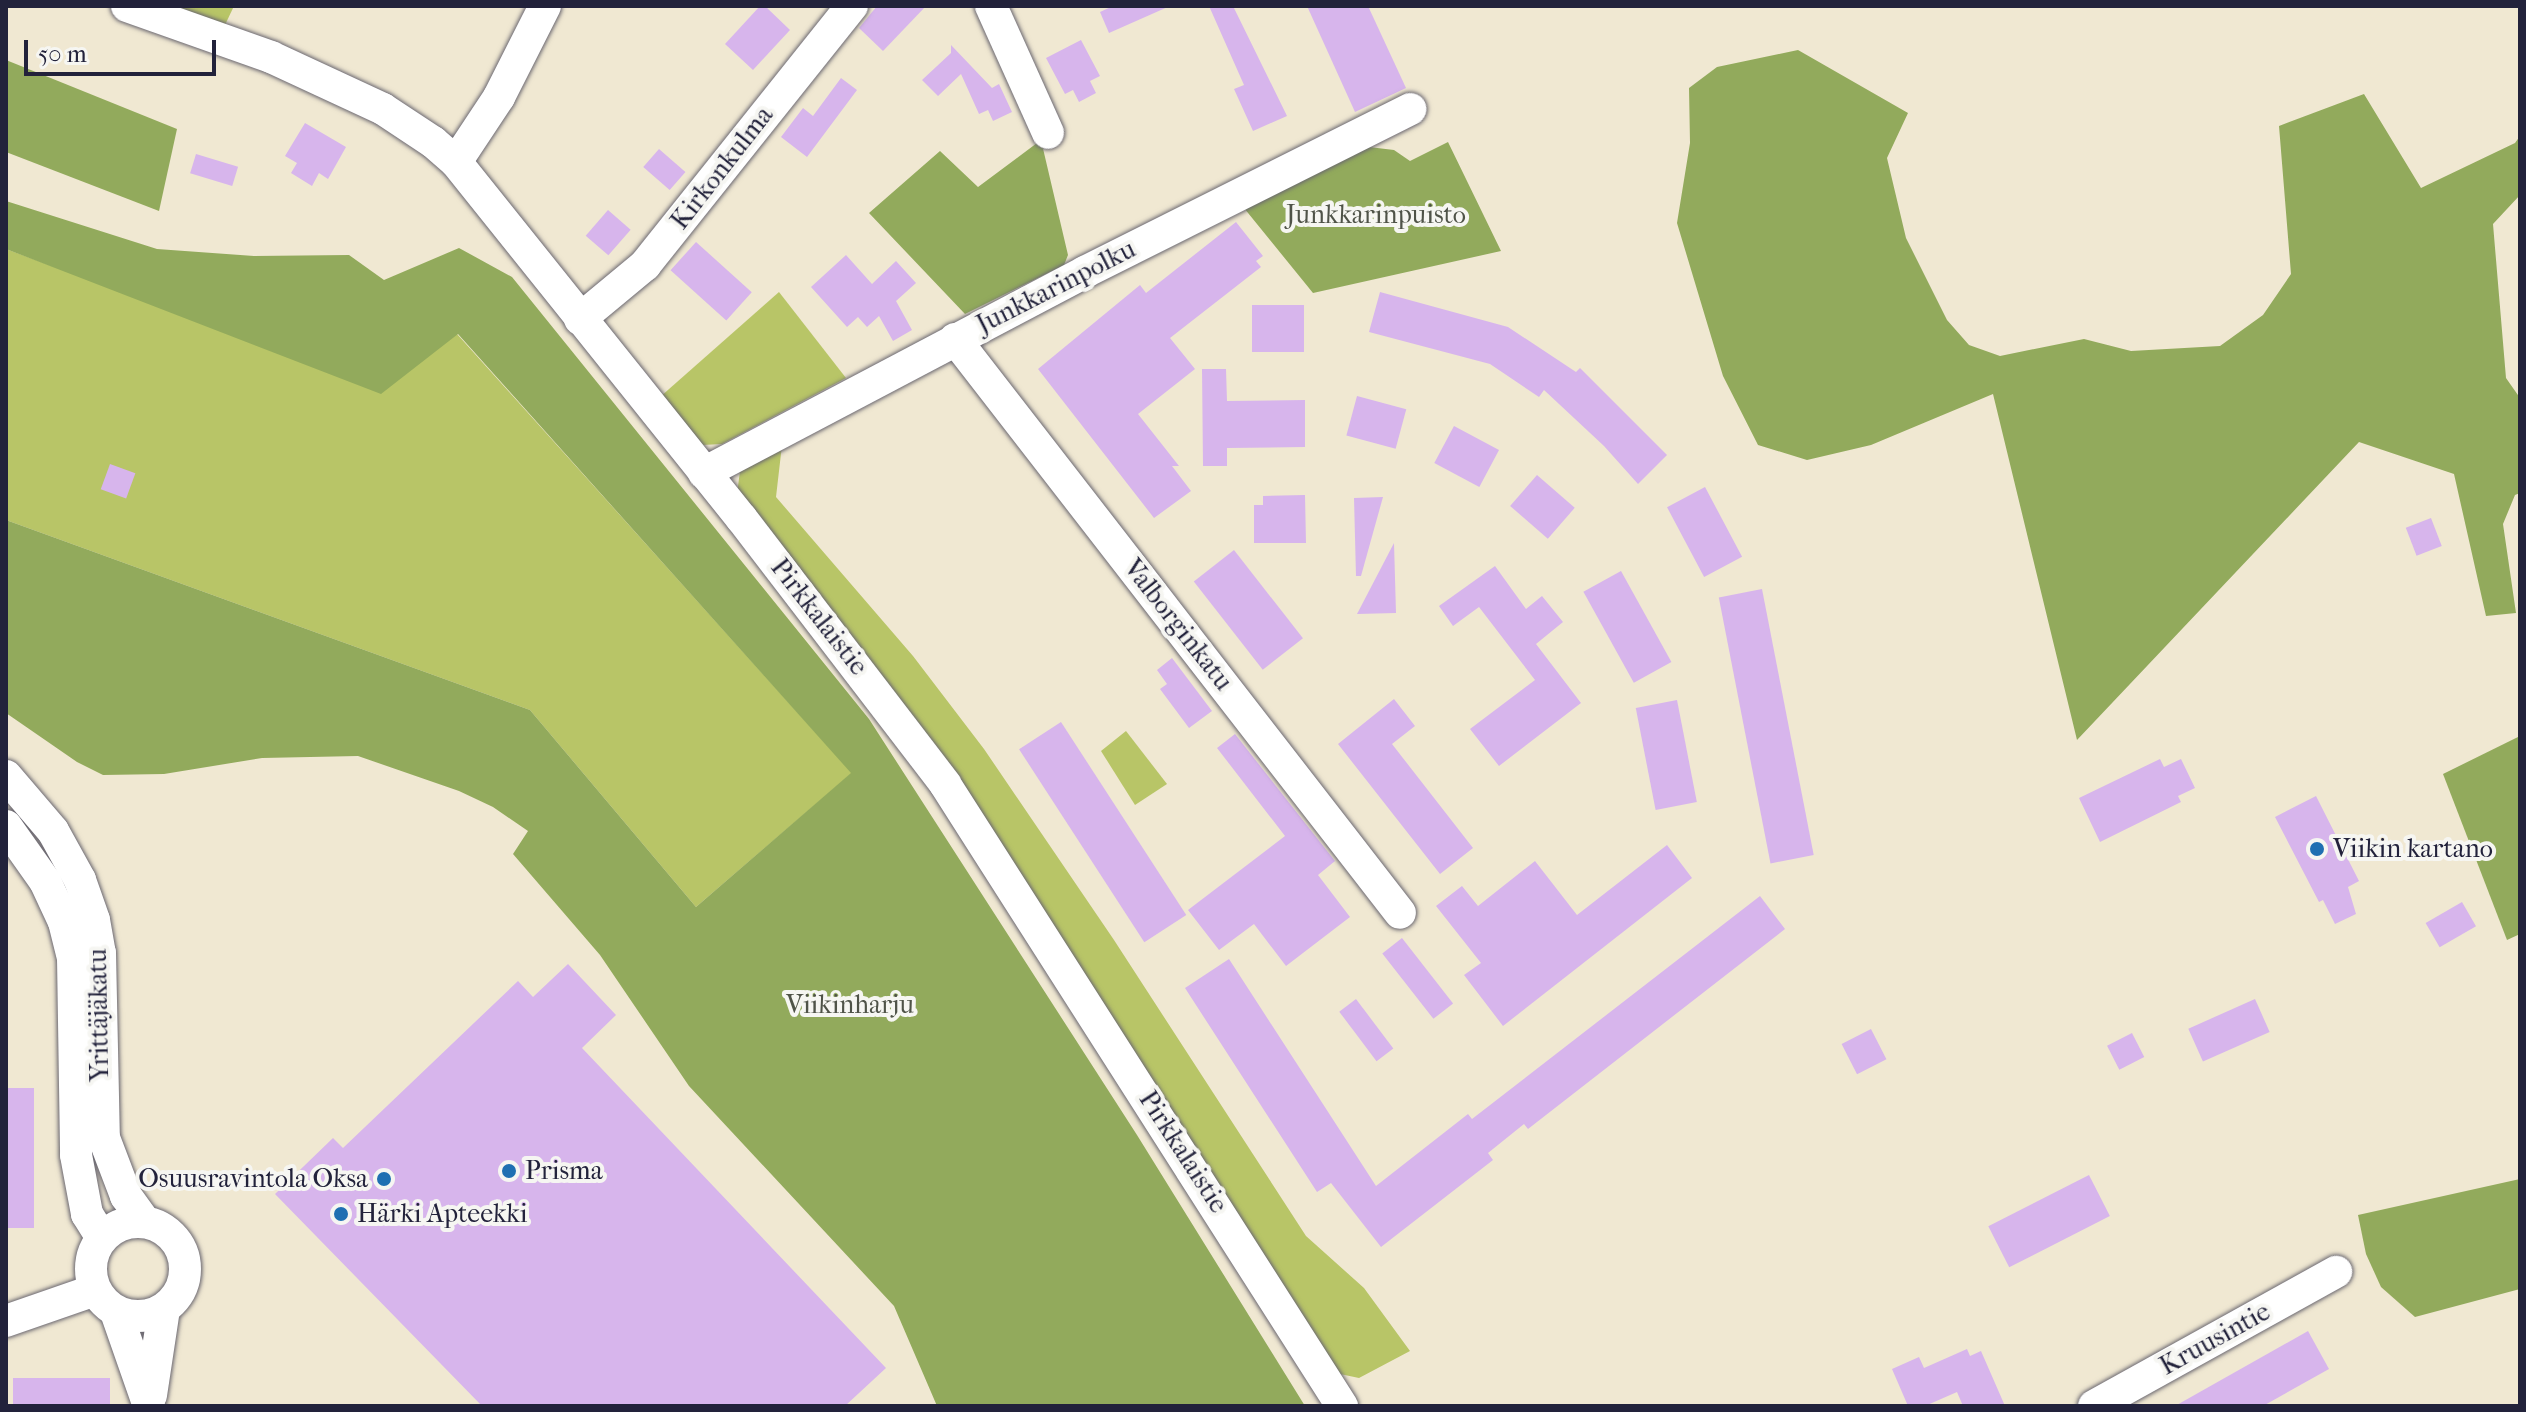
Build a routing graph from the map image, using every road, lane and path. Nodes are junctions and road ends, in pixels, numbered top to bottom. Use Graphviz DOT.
graph roads {
  1 [pos="127,6"];
  2 [pos="545,6"];
  3 [pos="852,6"];
  4 [pos="991,6"];
  5 [pos="1411,109"];
  6 [pos="1048,133"];
  7 [pos="456,162"];
  8 [pos="580,319"];
  9 [pos="955,339"];
  10 [pos="704,473"];
  11 [pos="6,776"];
  12 [pos="6,826"];
  13 [pos="1400,913"];
  14 [pos="145,1222"];
  15 [pos="102,1238"];
  16 [pos="2336,1272"];
  17 [pos="106,1301"];
  18 [pos="164,1309"];
  19 [pos="6,1321"];
  20 [pos="149,1406"];
  21 [pos="1342,1406"];
  22 [pos="2094,1406"];
  1 -- 7 [label="street, Pirkkalaistie"];
  2 -- 7 [label="street"];
  3 -- 8 [label="street, Kirkonkulma"];
  4 -- 6 [label="street"];
  5 -- 9 [label="street, Junkkarinpolku"];
  7 -- 8 [label="street, Pirkkalaistie"];
  8 -- 10 [label="street, Pirkkalaistie"];
  9 -- 10 [label="street, Junkkarinpolku"];
  9 -- 13 [label="street, Valborginkatu"];
  10 -- 21 [label="street, Pirkkalaistie"];
  11 -- 14 [label="street, Yrittäjäkatu"];
  12 -- 15 [label="street, Yrittäjäkatu"];
  14 -- 15 [label="street"];
  14 -- 18 [label="street"];
  15 -- 17 [label="street"];
  16 -- 22 [label="street, Kruusintie"];
  17 -- 18 [label="street"];
  17 -- 19 [label="street"];
  17 -- 20 [label="street"];
  18 -- 20 [label="street"];
}
